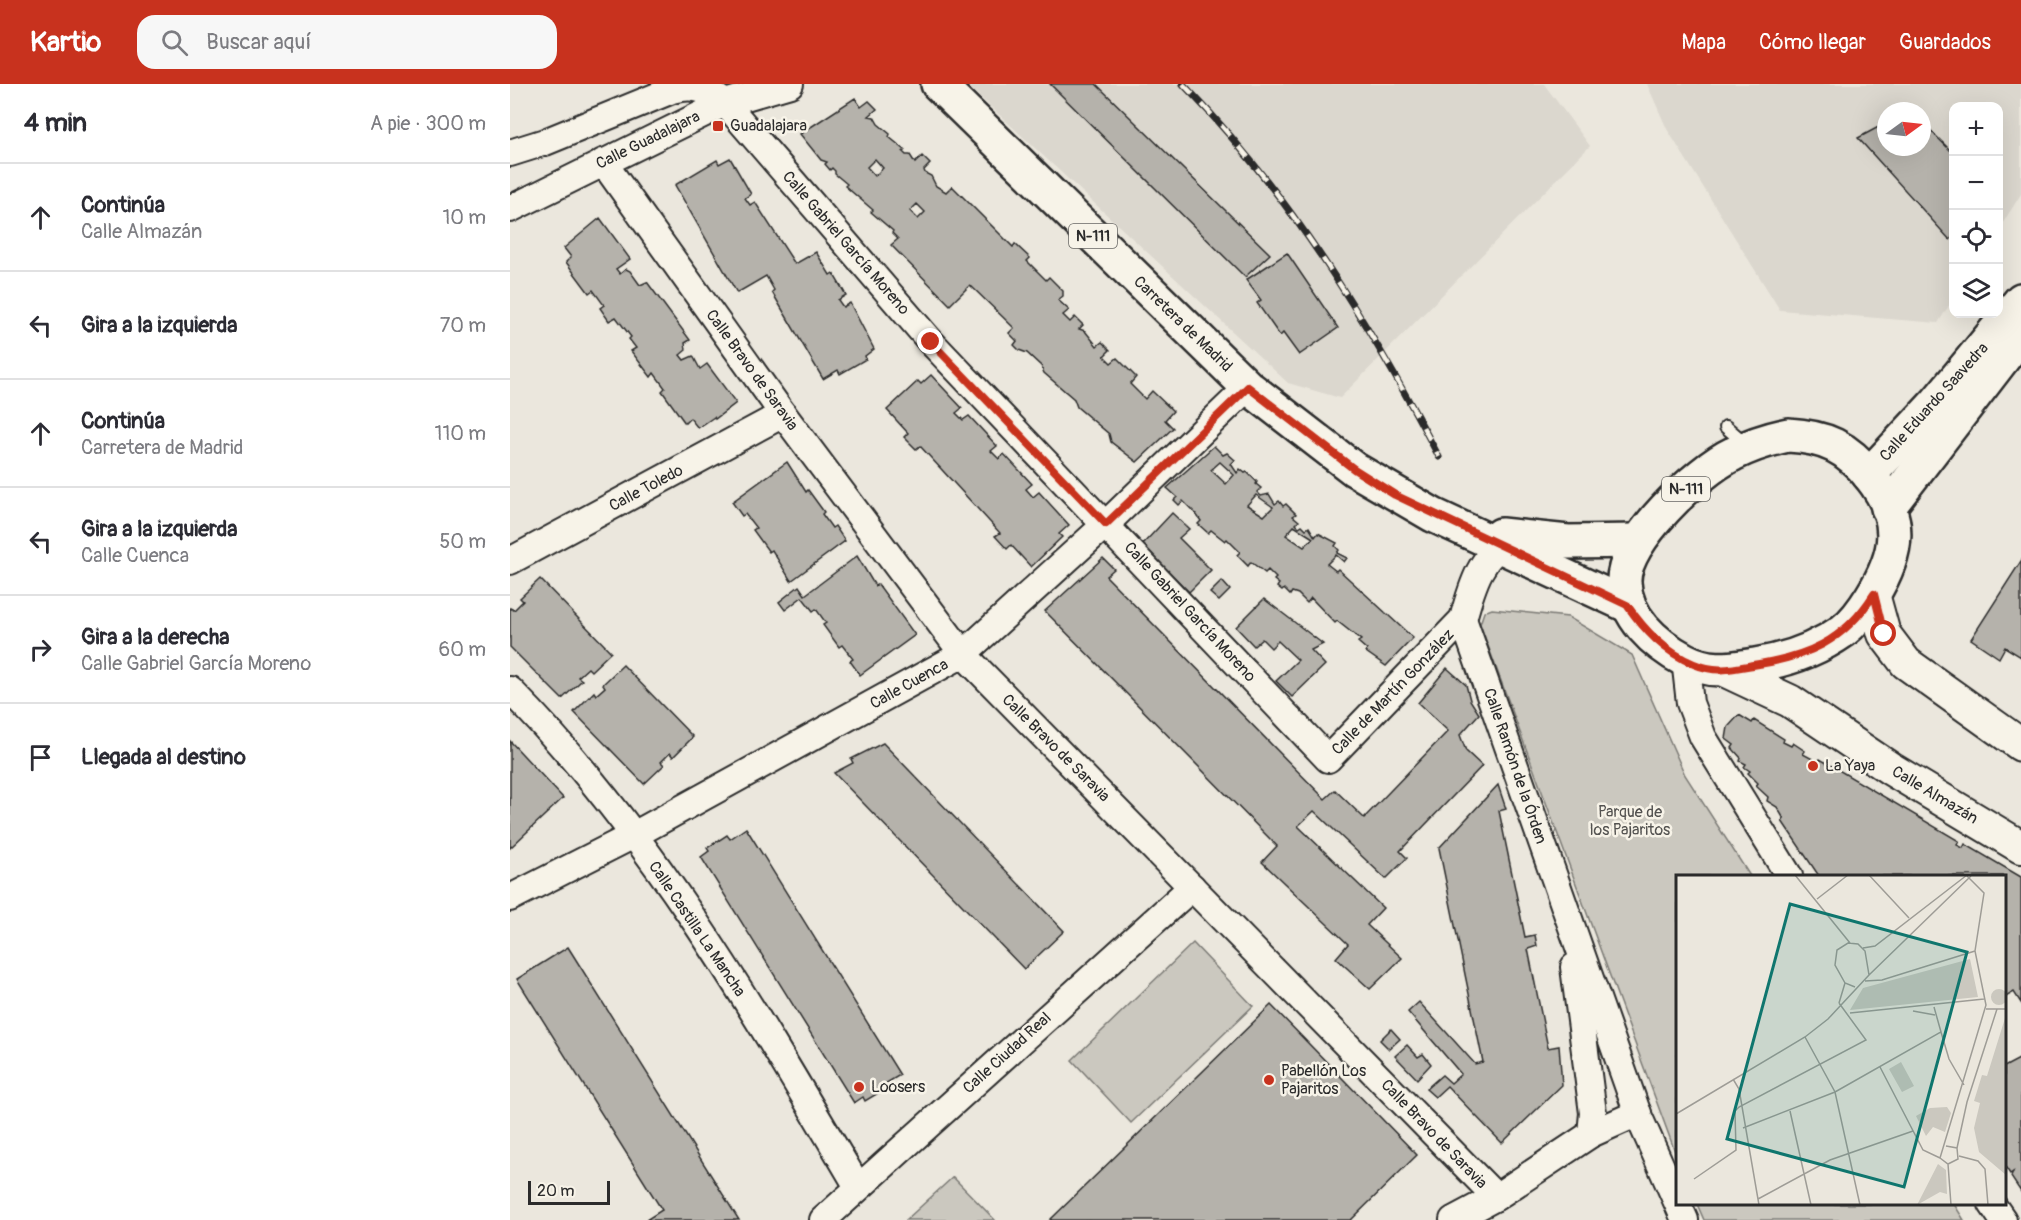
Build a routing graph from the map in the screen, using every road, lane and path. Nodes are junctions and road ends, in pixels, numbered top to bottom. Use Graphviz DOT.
graph roads {
  1 [pos="790,84"];
  2 [pos="938,84"];
  3 [pos="725,103"];
  4 [pos="510,153"];
  5 [pos="603,162"];
  6 [pos="510,209"];
  7 [pos="2021,300"];
  8 [pos="2021,335"];
  9 [pos="1991,356"];
  10 [pos="1248,387"];
  11 [pos="783,414"];
  12 [pos="1869,475"];
  13 [pos="1888,508"];
  14 [pos="1106,524"];
  15 [pos="1506,541"];
  16 [pos="1638,541"];
  17 [pos="510,561"];
  18 [pos="1874,594"];
  19 [pos="1627,605"];
  20 [pos="1463,619"];
  21 [pos="963,654"];
  22 [pos="1705,666"];
  23 [pos="510,690"];
  24 [pos="2021,745"];
  25 [pos="1328,759"];
  26 [pos="634,835"];
  27 [pos="2021,847"];
  28 [pos="1788,875"];
  29 [pos="1192,887"];
  30 [pos="510,898"];
  31 [pos="1566,913"];
  32 [pos="1637,1110"];
  33 [pos="1592,1124"];
  34 [pos="858,1187"];
  35 [pos="1496,1197"];
  36 [pos="1676,1201"];
  37 [pos="1678,1205"];
  38 [pos="1993,1205"];
  39 [pos="823,1220"];
  40 [pos="1453,1220"];
  41 [pos="1684,1220"];
  42 [pos="2003,1220"];
  1 -- 3 [label="street, Calle Guadalajara"];
  2 -- 10 [label="main road, Carretera de Madrid / N-111"];
  3 -- 4 [label="street, Calle Gabriel García Moreno"];
  3 -- 5 [label="street, Calle Guadalajara"];
  3 -- 14 [label="street, Calle Gabriel García Moreno"];
  5 -- 6 [label="street, Calle Guadalajara"];
  5 -- 11 [label="street, Calle Bravo de Saravia"];
  7 -- 9 [label="main road, Calle Eduardo Saavedra"];
  8 -- 9 [label="main road, Calle Eduardo Saavedra"];
  9 -- 12 [label="main road, Calle Eduardo Saavedra"];
  9 -- 13 [label="main road, Calle Eduardo Saavedra"];
  10 -- 14 [label="street, Calle Cuenca"];
  10 -- 15 [label="main road, Carretera de Madrid / N-111"];
  11 -- 17 [label="street, Calle Toledo"];
  11 -- 21 [label="street, Calle Bravo de Saravia"];
  12 -- 13 [label="main road, N-111"];
  12 -- 16 [label="main road, N-111"];
  13 -- 18 [label="main road, N-111"];
  14 -- 21 [label="street, Calle Cuenca"];
  14 -- 25 [label="street, Calle Gabriel García Moreno"];
  15 -- 16 [label="main road, Carretera de Madrid / N-111"];
  15 -- 19 [label="main road, Carretera de Madrid"];
  15 -- 20 [label="street, Calle de Martín González"];
  16 -- 19 [label="main road, N-111"];
  18 -- 22 [label="main road, N-111"];
  18 -- 24 [label="street"];
  19 -- 22 [label="main road"];
  20 -- 25 [label="street, Calle de Martín González"];
  20 -- 31 [label="street, Calle Ramón de la Órden"];
  21 -- 26 [label="street, Calle Cuenca"];
  21 -- 29 [label="street, Calle Bravo de Saravia"];
  22 -- 27 [label="street, Calle Almazán"];
  22 -- 28 [label="street"];
  23 -- 26 [label="street, Calle Castilla La Mancha"];
  26 -- 30 [label="street, Calle Cuenca"];
  26 -- 34 [label="street, Calle Castilla La Mancha"];
  29 -- 34 [label="street, Calle Ciudad Real"];
  29 -- 35 [label="street, Calle Bravo de Saravia"];
  31 -- 32 [label="street, Calle Ramón de la Órden"];
  31 -- 33 [label="street, Calle Ramón de la Órden"];
  32 -- 33 [label="street"];
  32 -- 36 [label="street, Calle Ramón de la Órden"];
  33 -- 35 [label="street, Calle Bravo de Saravia"];
  34 -- 39 [label="street, Calle Ciudad Real"];
  35 -- 40 [label="street"];
  37 -- 41 [label="street, Calle Ramón de la Órden"];
  38 -- 42 [label="street"];
}
